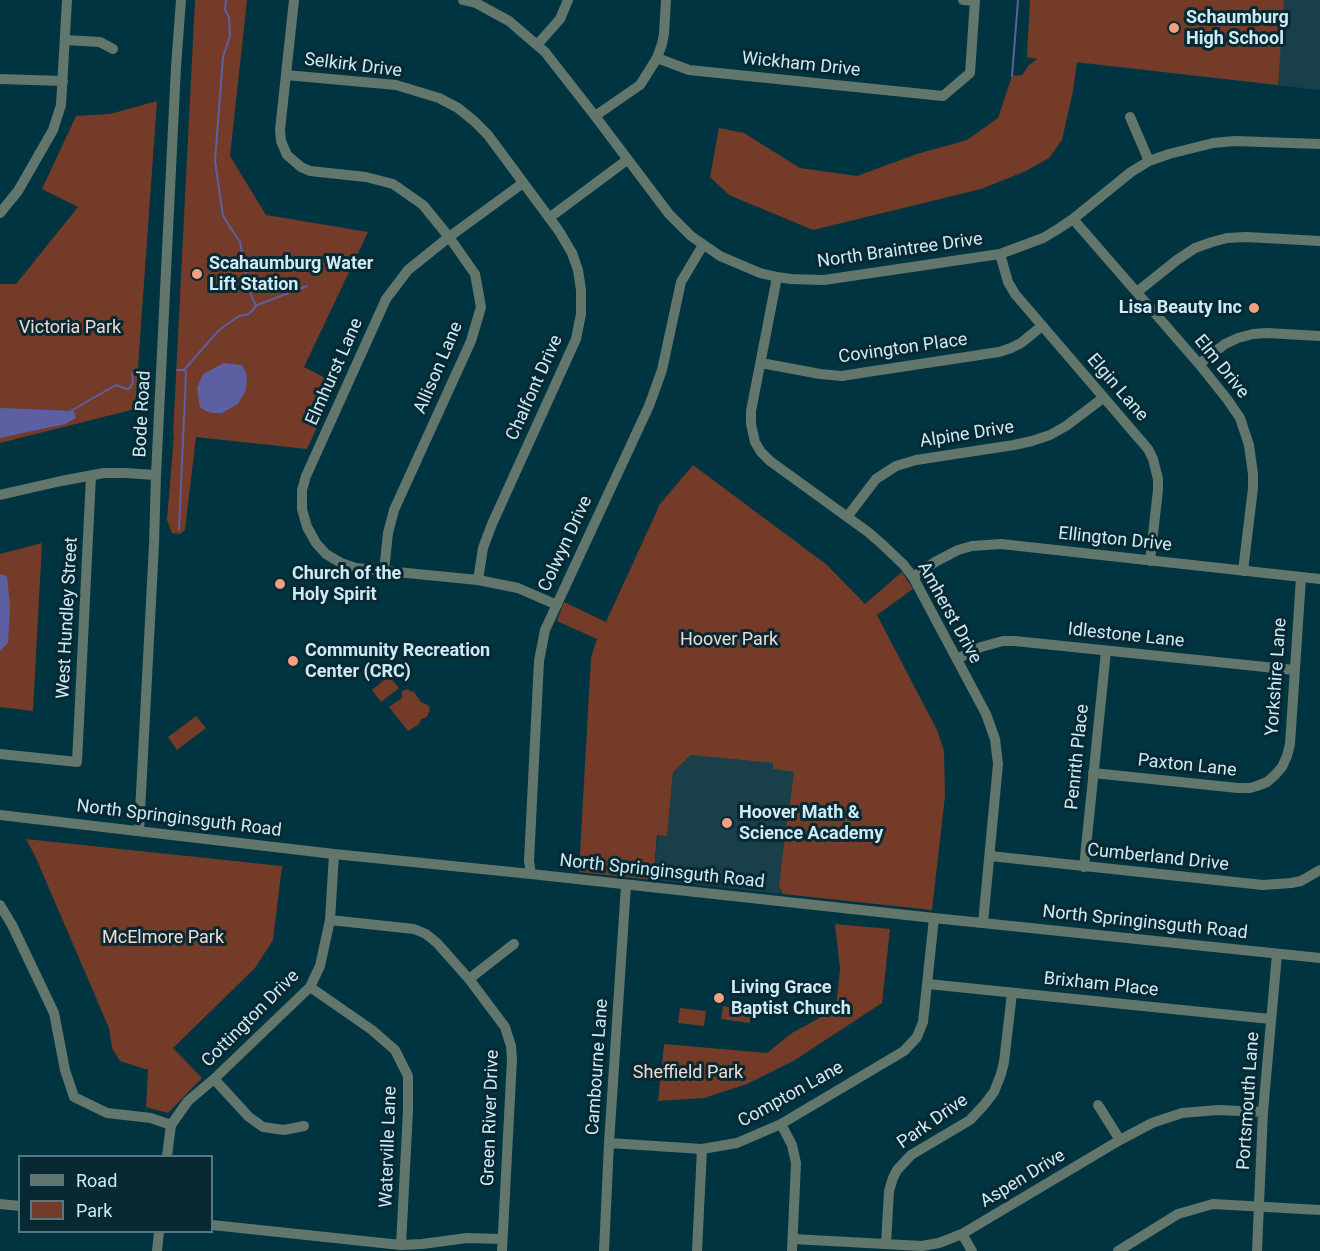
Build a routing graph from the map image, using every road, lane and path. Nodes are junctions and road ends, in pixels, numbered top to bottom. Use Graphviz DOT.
graph roads {
  1 [pos="68,0"];
  2 [pos="181,0"];
  3 [pos="294,0"];
  4 [pos="463,0"];
  5 [pos="568,0"];
  6 [pos="666,0"];
  7 [pos="963,0"];
  8 [pos="975,1"];
  9 [pos="65,40"];
  10 [pos="537,45"];
  11 [pos="113,49"];
  12 [pos="657,58"];
  13 [pos="286,75"];
  14 [pos="0,79"];
  15 [pos="63,81"];
  16 [pos="596,116"];
  17 [pos="1130,117"];
  18 [pos="1320,144"];
  19 [pos="627,160"];
  20 [pos="1149,161"];
  21 [pos="523,183"];
  22 [pos="0,213"];
  23 [pos="549,218"];
  24 [pos="1073,219"];
  25 [pos="449,237"];
  26 [pos="1320,241"];
  27 [pos="702,245"];
  28 [pos="1000,254"];
  29 [pos="777,277"];
  30 [pos="1137,292"];
  31 [pos="1042,326"];
  32 [pos="1320,336"];
  33 [pos="761,363"];
  34 [pos="1199,364"];
  35 [pos="1103,398"];
  36 [pos="156,475"];
  37 [pos="91,476"];
  38 [pos="0,495"];
  39 [pos="847,517"];
  40 [pos="1150,561"];
  41 [pos="384,571"];
  42 [pos="1243,571"];
  43 [pos="913,577"];
  44 [pos="1301,578"];
  45 [pos="1320,579"];
  46 [pos="478,580"];
  47 [pos="557,605"];
  48 [pos="1106,651"];
  49 [pos="957,659"];
  50 [pos="1294,670"];
  51 [pos="0,754"];
  52 [pos="1093,773"];
  53 [pos="1275,775"];
  54 [pos="0,814"];
  55 [pos="139,831"];
  56 [pos="334,855"];
  57 [pos="990,856"];
  58 [pos="1084,867"];
  59 [pos="1320,870"];
  60 [pos="531,874"];
  61 [pos="626,885"];
  62 [pos="0,905"];
  63 [pos="934,918"];
  64 [pos="330,920"];
  65 [pos="983,923"];
  66 [pos="514,944"];
  67 [pos="1277,954"];
  68 [pos="1320,958"];
  69 [pos="469,979"];
  70 [pos="928,984"];
  71 [pos="310,987"];
  72 [pos="1012,993"];
  73 [pos="1270,1019"];
  74 [pos="214,1079"];
  75 [pos="1098,1104"];
  76 [pos="1263,1112"];
  77 [pos="781,1124"];
  78 [pos="171,1125"];
  79 [pos="304,1126"];
  80 [pos="1120,1140"];
  81 [pos="609,1143"];
  82 [pos="702,1149"];
  83 [pos="167,1155"];
  84 [pos="0,1204"];
  85 [pos="18,1206"];
  86 [pos="1259,1207"];
  87 [pos="1320,1210"];
  88 [pos="213,1225"];
  89 [pos="159,1233"];
  90 [pos="962,1234"];
  91 [pos="502,1239"];
  92 [pos="793,1239"];
  93 [pos="886,1244"];
  94 [pos="401,1245"];
  95 [pos="157,1251"];
  96 [pos="502,1251"];
  97 [pos="604,1251"];
  98 [pos="697,1251"];
  99 [pos="792,1251"];
  100 [pos="972,1251"];
  101 [pos="1118,1251"];
  102 [pos="1257,1251"];
  1 -- 9 [label="street"];
  2 -- 36 [label="street, Bode Road"];
  3 -- 13 [label="street, Allison Lane"];
  4 -- 10 [label="street, North Braintree Drive"];
  5 -- 10 [label="street"];
  6 -- 12 [label="street"];
  7 -- 8 [label="street"];
  8 -- 12 [label="street, Wickham Drive"];
  9 -- 11 [label="street"];
  9 -- 15 [label="street"];
  10 -- 16 [label="street, North Braintree Drive"];
  12 -- 16 [label="street"];
  13 -- 21 [label="street, Selkirk Drive"];
  13 -- 25 [label="street, Allison Lane"];
  14 -- 15 [label="street"];
  15 -- 22 [label="street"];
  16 -- 19 [label="street, North Braintree Drive"];
  17 -- 20 [label="street"];
  18 -- 20 [label="street, North Braintree Drive"];
  19 -- 23 [label="street"];
  19 -- 27 [label="street, North Braintree Drive"];
  20 -- 24 [label="street, North Braintree Drive"];
  21 -- 23 [label="street, Chalfont Drive"];
  21 -- 25 [label="street, Elmhurst Lane"];
  23 -- 46 [label="street, Chalfont Drive"];
  24 -- 28 [label="street, North Braintree Drive"];
  24 -- 30 [label="street, Elm Drive"];
  25 -- 41 [label="street, Allison Lane"];
  25 -- 41 [label="street, Elmhurst Lane"];
  26 -- 30 [label="street"];
  27 -- 29 [label="street, North Braintree Drive"];
  27 -- 47 [label="street, Colwyn Drive"];
  28 -- 29 [label="street, North Braintree Drive"];
  28 -- 31 [label="street, Elgin Lane"];
  29 -- 33 [label="street, Amherst Drive"];
  30 -- 34 [label="street, Elm Drive"];
  31 -- 33 [label="street, Covington Place"];
  31 -- 35 [label="street, Elgin Lane"];
  32 -- 34 [label="street"];
  33 -- 39 [label="street, Amherst Drive"];
  34 -- 42 [label="street, Elm Drive"];
  35 -- 39 [label="street, Alpine Drive"];
  35 -- 40 [label="street, Elgin Lane"];
  36 -- 37 [label="street"];
  36 -- 55 [label="street, Bode Road"];
  37 -- 38 [label="street"];
  37 -- 51 [label="street, West Hundley Street"];
  39 -- 43 [label="street, Amherst Drive"];
  40 -- 42 [label="street, Ellington Drive"];
  40 -- 43 [label="street, Ellington Drive"];
  41 -- 46 [label="street"];
  42 -- 44 [label="street, Ellington Drive"];
  43 -- 49 [label="street, Amherst Drive"];
  44 -- 45 [label="street, Ellington Drive"];
  44 -- 50 [label="street, Yorkshire Lane"];
  46 -- 47 [label="street"];
  47 -- 60 [label="street, Colwyn Drive"];
  48 -- 49 [label="street, Idlestone Lane"];
  48 -- 50 [label="street, Idlestone Lane"];
  48 -- 52 [label="street, Penrith Place"];
  49 -- 57 [label="street, Amherst Drive"];
  50 -- 53 [label="street, Yorkshire Lane"];
  52 -- 53 [label="street, Paxton Lane"];
  52 -- 58 [label="street, Penrith Place"];
  54 -- 55 [label="street, North Springinsguth Road"];
  55 -- 56 [label="street, North Springinsguth Road"];
  56 -- 60 [label="street, North Springinsguth Road"];
  56 -- 64 [label="street, Cottington Drive"];
  57 -- 58 [label="street, Cumberland Drive"];
  57 -- 65 [label="street, Amherst Drive"];
  58 -- 59 [label="street, Cumberland Drive"];
  60 -- 61 [label="street, North Springinsguth Road"];
  61 -- 63 [label="street, North Springinsguth Road"];
  61 -- 81 [label="street, Cambourne Lane"];
  62 -- 78 [label="street"];
  63 -- 65 [label="street, North Springinsguth Road"];
  63 -- 70 [label="street"];
  64 -- 69 [label="street, Green River Drive"];
  64 -- 71 [label="street, Cottington Drive"];
  65 -- 67 [label="street, North Springinsguth Road"];
  66 -- 69 [label="street"];
  67 -- 68 [label="street, North Springinsguth Road"];
  67 -- 73 [label="street, Portsmouth Lane"];
  69 -- 91 [label="street, Green River Drive"];
  70 -- 72 [label="street, Brixham Place"];
  70 -- 77 [label="street, Compton Lane"];
  71 -- 74 [label="street, Cottington Drive"];
  71 -- 94 [label="street, Waterville Lane"];
  72 -- 73 [label="street, Brixham Place"];
  72 -- 93 [label="street, Park Drive"];
  73 -- 76 [label="street, Portsmouth Lane"];
  74 -- 78 [label="street, Cottington Drive"];
  74 -- 79 [label="street"];
  75 -- 80 [label="street"];
  76 -- 80 [label="street, Aspen Drive"];
  76 -- 86 [label="street, Portsmouth Lane"];
  77 -- 82 [label="street, Compton Lane"];
  77 -- 92 [label="street"];
  78 -- 83 [label="street, Cottington Drive"];
  80 -- 90 [label="street, Aspen Drive"];
  81 -- 82 [label="street, Compton Lane"];
  81 -- 97 [label="street, Cambourne Lane"];
  82 -- 98 [label="street"];
  84 -- 85 [label="street"];
  86 -- 87 [label="street"];
  86 -- 101 [label="street"];
  86 -- 102 [label="street, Portsmouth Lane"];
  88 -- 94 [label="street"];
  89 -- 95 [label="street"];
  90 -- 93 [label="street, Aspen Drive"];
  90 -- 100 [label="street"];
  91 -- 94 [label="street"];
  91 -- 96 [label="street, Green River Drive"];
  92 -- 93 [label="street, Aspen Drive"];
  92 -- 99 [label="street"];
}
